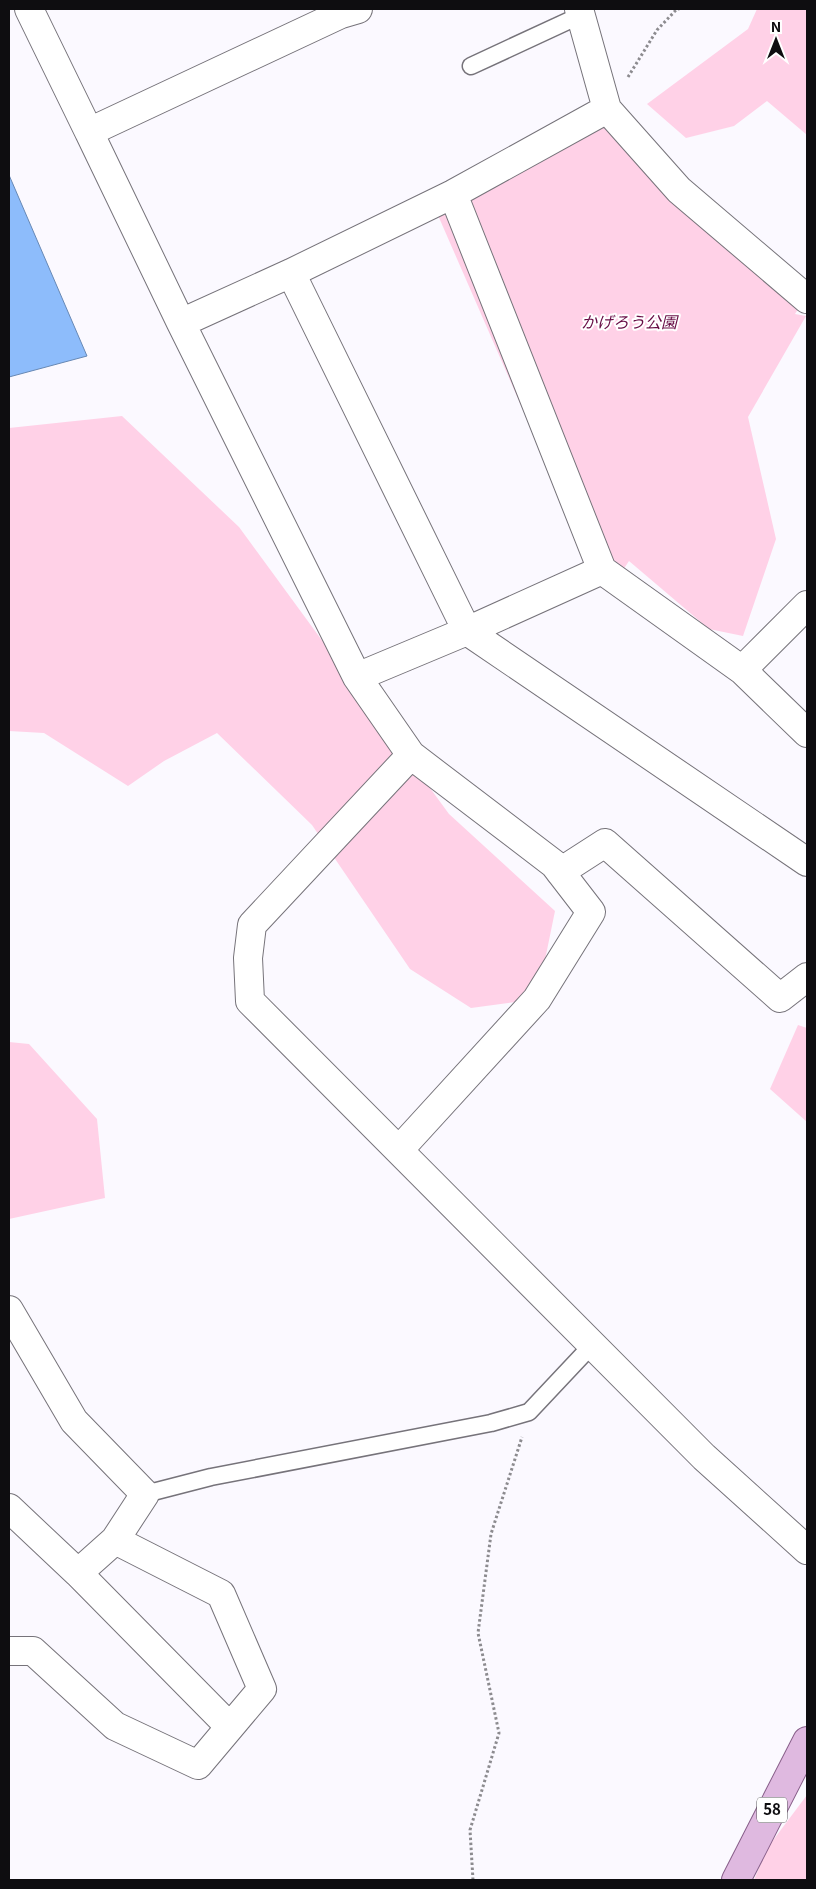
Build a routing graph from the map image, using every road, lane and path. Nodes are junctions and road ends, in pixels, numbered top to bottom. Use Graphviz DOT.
graph roads {
  1 [pos="29,9"];
  2 [pos="358,9"];
  3 [pos="680,9"];
  4 [pos="580,12"];
  5 [pos="471,66"];
  6 [pos="607,109"];
  7 [pos="89,132"];
  8 [pos="453,194"];
  9 [pos="291,273"];
  10 [pos="807,299"];
  11 [pos="181,324"];
  12 [pos="602,570"];
  13 [pos="807,605"];
  14 [pos="467,632"];
  15 [pos="742,670"];
  16 [pos="356,677"];
  17 [pos="807,733"];
  18 [pos="411,755"];
  19 [pos="807,862"];
  20 [pos="560,872"];
  21 [pos="807,977"];
  22 [pos="399,1150"];
  23 [pos="9,1310"];
  24 [pos="592,1345"];
  25 [pos="529,1412"];
  26 [pos="145,1494"];
  27 [pos="9,1508"];
  28 [pos="116,1540"];
  29 [pos="807,1550"];
  30 [pos="78,1573"];
  31 [pos="9,1650"];
  32 [pos="230,1727"];
  33 [pos="807,1741"];
  34 [pos="473,1880"];
  35 [pos="736,1880"];
  1 -- 7 [label="street"];
  2 -- 7 [label="street"];
  3 -- 6 [label="path"];
  4 -- 5 [label="lane"];
  4 -- 6 [label="street"];
  6 -- 8 [label="street"];
  6 -- 10 [label="street"];
  7 -- 11 [label="street"];
  8 -- 9 [label="street"];
  8 -- 12 [label="street"];
  9 -- 11 [label="street"];
  9 -- 14 [label="street"];
  11 -- 16 [label="street"];
  12 -- 14 [label="street"];
  12 -- 15 [label="street"];
  13 -- 15 [label="street"];
  14 -- 16 [label="street"];
  14 -- 19 [label="street"];
  15 -- 17 [label="street"];
  16 -- 18 [label="street"];
  18 -- 20 [label="street"];
  18 -- 22 [label="street"];
  20 -- 21 [label="street"];
  20 -- 22 [label="street"];
  22 -- 24 [label="street"];
  23 -- 26 [label="street"];
  24 -- 25 [label="lane"];
  24 -- 29 [label="street"];
  25 -- 26 [label="lane"];
  25 -- 34 [label="path"];
  26 -- 28 [label="street"];
  27 -- 30 [label="street"];
  28 -- 30 [label="street"];
  28 -- 32 [label="street"];
  30 -- 32 [label="street"];
  31 -- 32 [label="street"];
  33 -- 35 [label="main road, 58"];
}
